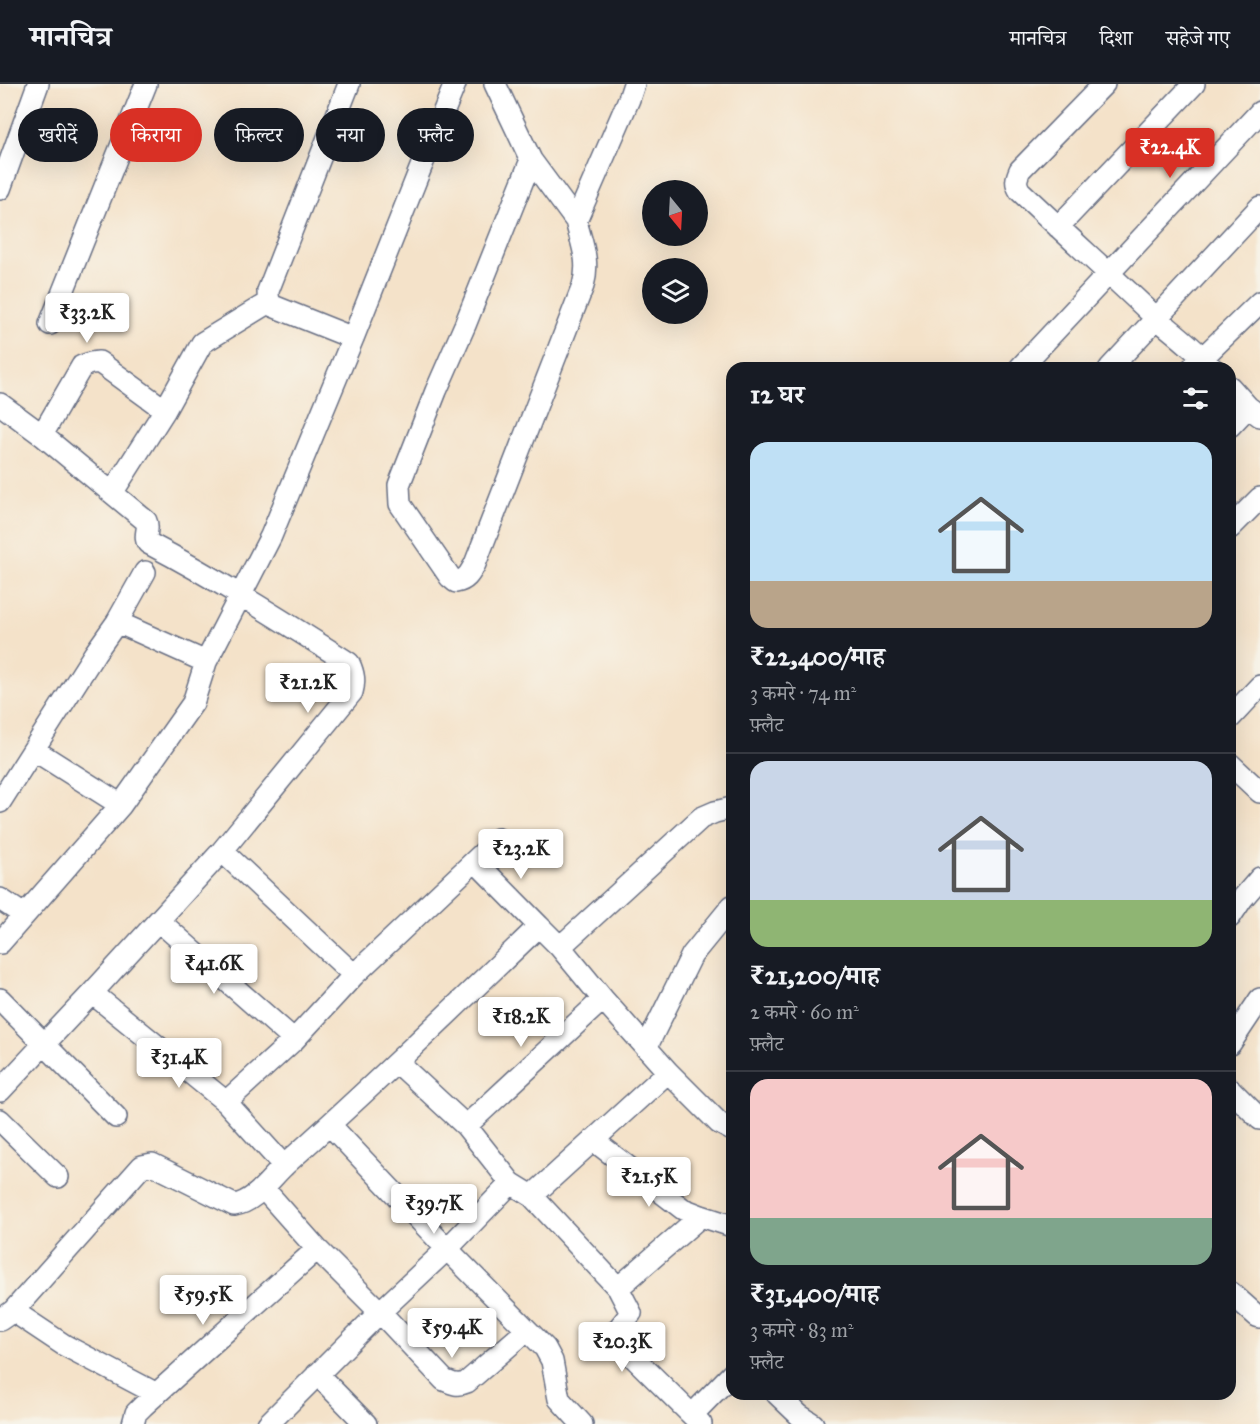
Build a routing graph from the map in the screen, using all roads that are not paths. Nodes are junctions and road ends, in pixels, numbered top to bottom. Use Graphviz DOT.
graph roads {
  1 [pos="38,84"];
  2 [pos="146,84"];
  3 [pos="349,84"];
  4 [pos="455,84"];
  5 [pos="495,84"];
  6 [pos="634,84"];
  7 [pos="1104,84"];
  8 [pos="1194,84"];
  9 [pos="1260,112"];
  10 [pos="531,160"];
  11 [pos="0,189"];
  12 [pos="1260,207"];
  13 [pos="576,221"];
  14 [pos="1058,227"];
  15 [pos="1109,272"];
  16 [pos="269,302"];
  17 [pos="1260,302"];
  18 [pos="1157,318"];
  19 [pos="50,324"];
  20 [pos="353,338"];
  21 [pos="1026,362"];
  22 [pos="1116,362"];
  23 [pos="1200,362"];
  24 [pos="1204,362"];
  25 [pos="1236,393"];
  26 [pos="0,404"];
  27 [pos="165,410"];
  28 [pos="1254,411"];
  29 [pos="1236,422"];
  30 [pos="42,435"];
  31 [pos="112,493"];
  32 [pos="1260,498"];
  33 [pos="1236,522"];
  34 [pos="145,572"];
  35 [pos="242,595"];
  36 [pos="117,622"];
  37 [pos="206,662"];
  38 [pos="1260,686"];
  39 [pos="1236,712"];
  40 [pos="34,750"];
  41 [pos="1236,770"];
  42 [pos="1260,792"];
  43 [pos="0,801"];
  44 [pos="121,805"];
  45 [pos="726,809"];
  46 [pos="498,838"];
  47 [pos="222,850"];
  48 [pos="475,861"];
  49 [pos="1260,878"];
  50 [pos="0,899"];
  51 [pos="1244,900"];
  52 [pos="726,913"];
  53 [pos="24,915"];
  54 [pos="159,921"];
  55 [pos="539,926"];
  56 [pos="0,943"];
  57 [pos="560,947"];
  58 [pos="354,975"];
  59 [pos="92,993"];
  60 [pos="0,999"];
  61 [pos="603,999"];
  62 [pos="1260,999"];
  63 [pos="1236,1035"];
  64 [pos="294,1040"];
  65 [pos="44,1043"];
  66 [pos="646,1048"];
  67 [pos="397,1062"];
  68 [pos="668,1072"];
  69 [pos="0,1091"];
  70 [pos="1236,1095"];
  71 [pos="226,1102"];
  72 [pos="116,1117"];
  73 [pos="1260,1119"];
  74 [pos="0,1120"];
  75 [pos="330,1125"];
  76 [pos="465,1126"];
  77 [pos="726,1127"];
  78 [pos="593,1140"];
  79 [pos="284,1166"];
  80 [pos="58,1177"];
  81 [pos="511,1183"];
  82 [pos="263,1188"];
  83 [pos="531,1196"];
  84 [pos="701,1216"];
  85 [pos="726,1224"];
  86 [pos="316,1249"];
  87 [pos="447,1249"];
  88 [pos="618,1288"];
  89 [pos="1236,1297"];
  90 [pos="380,1312"];
  91 [pos="6,1315"];
  92 [pos="1260,1317"];
  93 [pos="527,1330"];
  94 [pos="317,1374"];
  95 [pos="726,1382"];
  96 [pos="157,1394"];
  97 [pos="782,1400"];
  98 [pos="697,1420"];
  99 [pos="801,1421"];
  100 [pos="134,1424"];
  101 [pos="268,1424"];
  102 [pos="366,1424"];
  103 [pos="582,1424"];
  1 -- 11 [label="street"];
  2 -- 19 [label="street"];
  3 -- 16 [label="street"];
  4 -- 20 [label="street"];
  5 -- 10 [label="street"];
  6 -- 13 [label="street"];
  7 -- 14 [label="street"];
  8 -- 14 [label="street"];
  9 -- 15 [label="street"];
  10 -- 13 [label="street"];
  10 -- 13 [label="street"];
  12 -- 18 [label="street"];
  14 -- 15 [label="street"];
  15 -- 18 [label="street"];
  15 -- 21 [label="street"];
  16 -- 20 [label="street"];
  16 -- 27 [label="street"];
  17 -- 24 [label="street"];
  18 -- 22 [label="street"];
  18 -- 23 [label="street"];
  20 -- 35 [label="street"];
  25 -- 28 [label="street"];
  26 -- 30 [label="street"];
  27 -- 30 [label="street"];
  27 -- 31 [label="street"];
  28 -- 29 [label="street"];
  30 -- 31 [label="street"];
  31 -- 35 [label="street"];
  32 -- 33 [label="street"];
  34 -- 36 [label="street"];
  35 -- 37 [label="street"];
  35 -- 47 [label="street"];
  36 -- 37 [label="street"];
  36 -- 40 [label="street"];
  37 -- 44 [label="street"];
  38 -- 39 [label="street"];
  40 -- 43 [label="street"];
  40 -- 44 [label="street"];
  41 -- 42 [label="street"];
  44 -- 53 [label="street"];
  45 -- 57 [label="street"];
  46 -- 48 [label="street"];
  47 -- 54 [label="street"];
  47 -- 58 [label="street"];
  48 -- 55 [label="street"];
  48 -- 58 [label="street"];
  49 -- 51 [label="street"];
  50 -- 53 [label="street"];
  52 -- 66 [label="street"];
  53 -- 56 [label="street"];
  54 -- 59 [label="street"];
  54 -- 64 [label="street"];
  55 -- 57 [label="street"];
  55 -- 67 [label="street"];
  57 -- 61 [label="street"];
  58 -- 64 [label="street"];
  59 -- 65 [label="street"];
  59 -- 71 [label="street"];
  60 -- 65 [label="street"];
  61 -- 66 [label="street"];
  61 -- 76 [label="street"];
  62 -- 63 [label="street"];
  64 -- 71 [label="street"];
  65 -- 69 [label="street"];
  65 -- 72 [label="street"];
  66 -- 68 [label="street"];
  67 -- 75 [label="street"];
  67 -- 76 [label="street"];
  68 -- 77 [label="street"];
  68 -- 78 [label="street"];
  70 -- 73 [label="street"];
  71 -- 79 [label="street"];
  74 -- 80 [label="street"];
  75 -- 79 [label="street"];
  75 -- 87 [label="street"];
  76 -- 81 [label="street"];
  78 -- 83 [label="street"];
  78 -- 84 [label="street"];
  79 -- 82 [label="street"];
  81 -- 83 [label="street"];
  81 -- 87 [label="street"];
  82 -- 86 [label="street"];
  82 -- 91 [label="street"];
  83 -- 88 [label="street"];
  84 -- 85 [label="street"];
  84 -- 88 [label="street"];
  86 -- 90 [label="street"];
  86 -- 96 [label="street"];
  87 -- 90 [label="street"];
  87 -- 93 [label="street"];
  88 -- 98 [label="street"];
  89 -- 92 [label="street"];
  90 -- 93 [label="street"];
  90 -- 94 [label="street"];
  91 -- 96 [label="street"];
  93 -- 103 [label="street"];
  94 -- 101 [label="street"];
  94 -- 102 [label="street"];
  95 -- 98 [label="street"];
  96 -- 100 [label="street"];
  97 -- 99 [label="street"];
}
